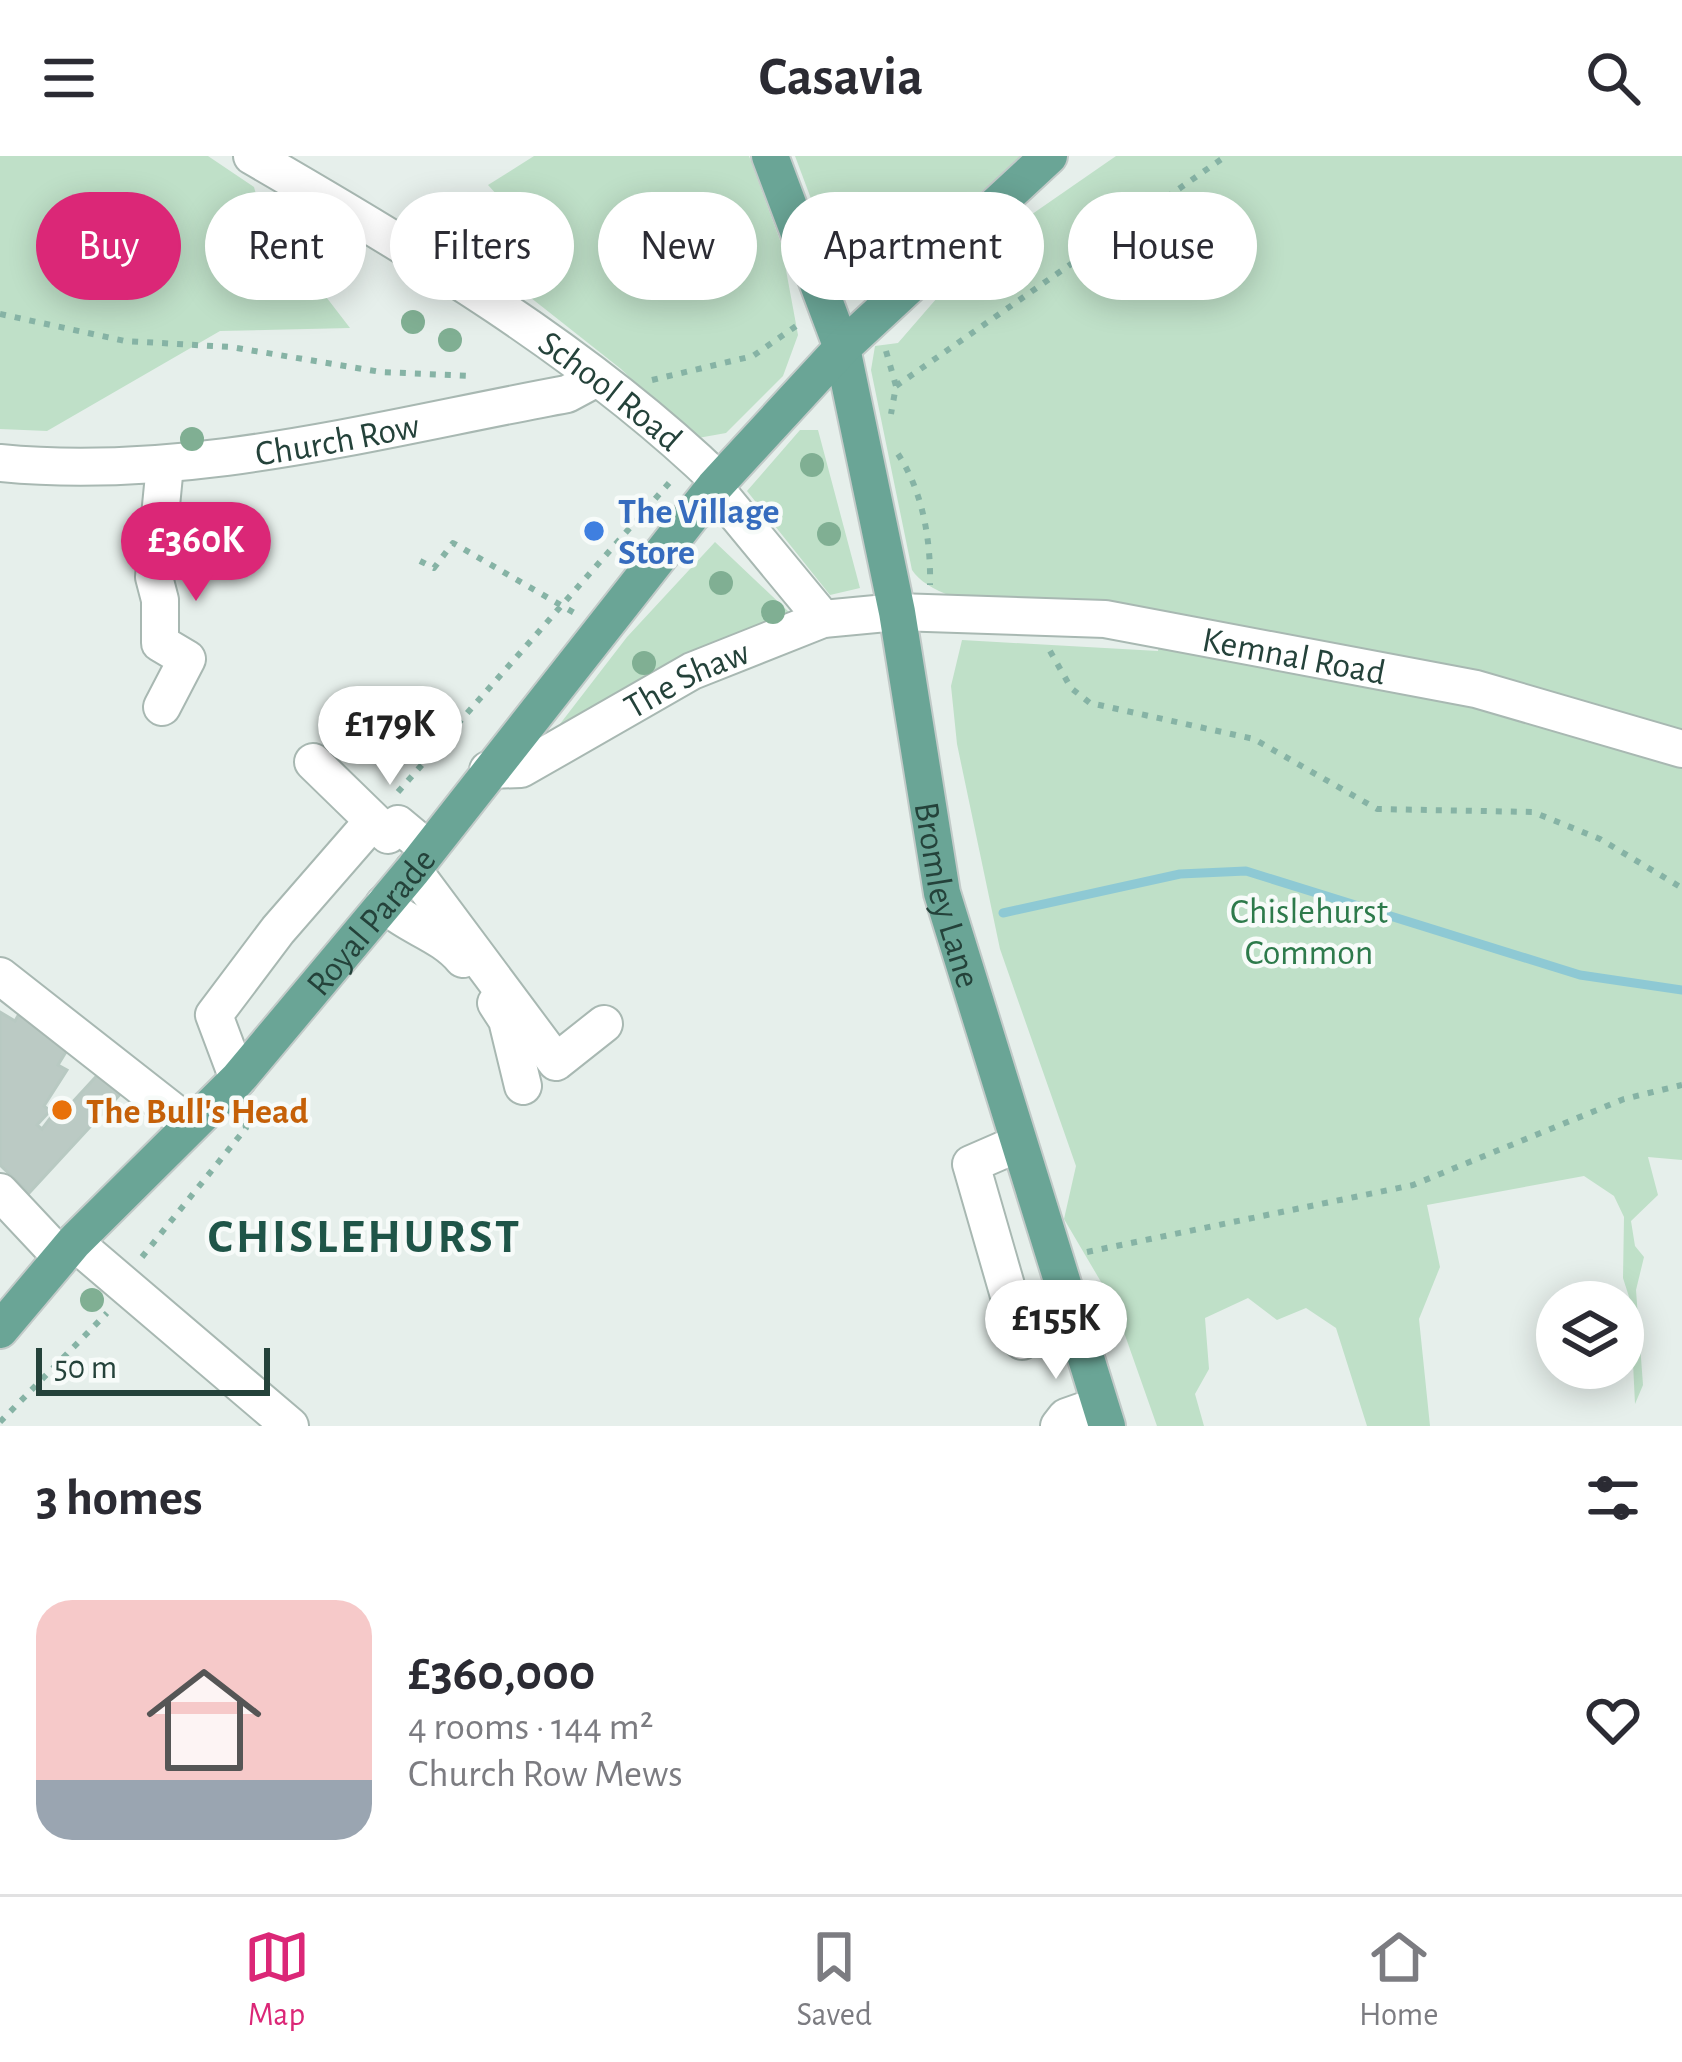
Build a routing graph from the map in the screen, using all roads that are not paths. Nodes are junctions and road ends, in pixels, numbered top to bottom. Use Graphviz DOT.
graph roads {
  1 [pos="252,156"];
  2 [pos="770,156"];
  3 [pos="1049,156"];
  4 [pos="293,168"];
  5 [pos="842,348"];
  6 [pos="595,379"];
  7 [pos="0,464"];
  8 [pos="165,465"];
  9 [pos="717,484"];
  10 [pos="914,612"];
  11 [pos="823,619"];
  12 [pos="162,707"];
  13 [pos="1682,748"];
  14 [pos="313,762"];
  15 [pos="488,770"];
  16 [pos="372,822"];
  17 [pos="420,859"];
  18 [pos="384,904"];
  19 [pos="0,976"];
  20 [pos="604,1024"];
  21 [pos="238,1079"];
  22 [pos="524,1086"];
  23 [pos="190,1125"];
  24 [pos="1017,1144"];
  25 [pos="0,1192"];
  26 [pos="68,1249"];
  27 [pos="0,1330"];
  28 [pos="1022,1341"];
  29 [pos="1104,1415"];
  30 [pos="290,1426"];
  31 [pos="1059,1426"];
  1 -- 4 [label="street, School Road"];
  2 -- 5 [label="main road, Bromley Lane"];
  3 -- 5 [label="main road, Royal Parade"];
  4 -- 6 [label="street, School Road"];
  5 -- 9 [label="main road, Royal Parade"];
  5 -- 10 [label="main road, Bromley Lane"];
  6 -- 8 [label="street, Church Row"];
  6 -- 9 [label="street, School Road"];
  7 -- 8 [label="street, Church Row"];
  8 -- 12 [label="street"];
  9 -- 11 [label="street, School Road"];
  9 -- 15 [label="main road, Royal Parade"];
  10 -- 11 [label="street, The Shaw"];
  10 -- 13 [label="street, Kemnal Road"];
  10 -- 24 [label="main road, Bromley Lane"];
  11 -- 15 [label="street, The Shaw"];
  14 -- 16 [label="street"];
  15 -- 17 [label="main road, Royal Parade"];
  16 -- 17 [label="street"];
  16 -- 21 [label="street"];
  17 -- 18 [label="main road, Royal Parade"];
  17 -- 20 [label="street"];
  18 -- 21 [label="main road, Royal Parade"];
  18 -- 22 [label="street"];
  19 -- 23 [label="street"];
  21 -- 23 [label="main road, Royal Parade"];
  23 -- 26 [label="main road, Royal Parade"];
  24 -- 28 [label="street"];
  24 -- 29 [label="main road, Bromley Lane"];
  25 -- 26 [label="street"];
  26 -- 27 [label="main road, Royal Parade"];
  26 -- 30 [label="street"];
  29 -- 31 [label="street"];
}
